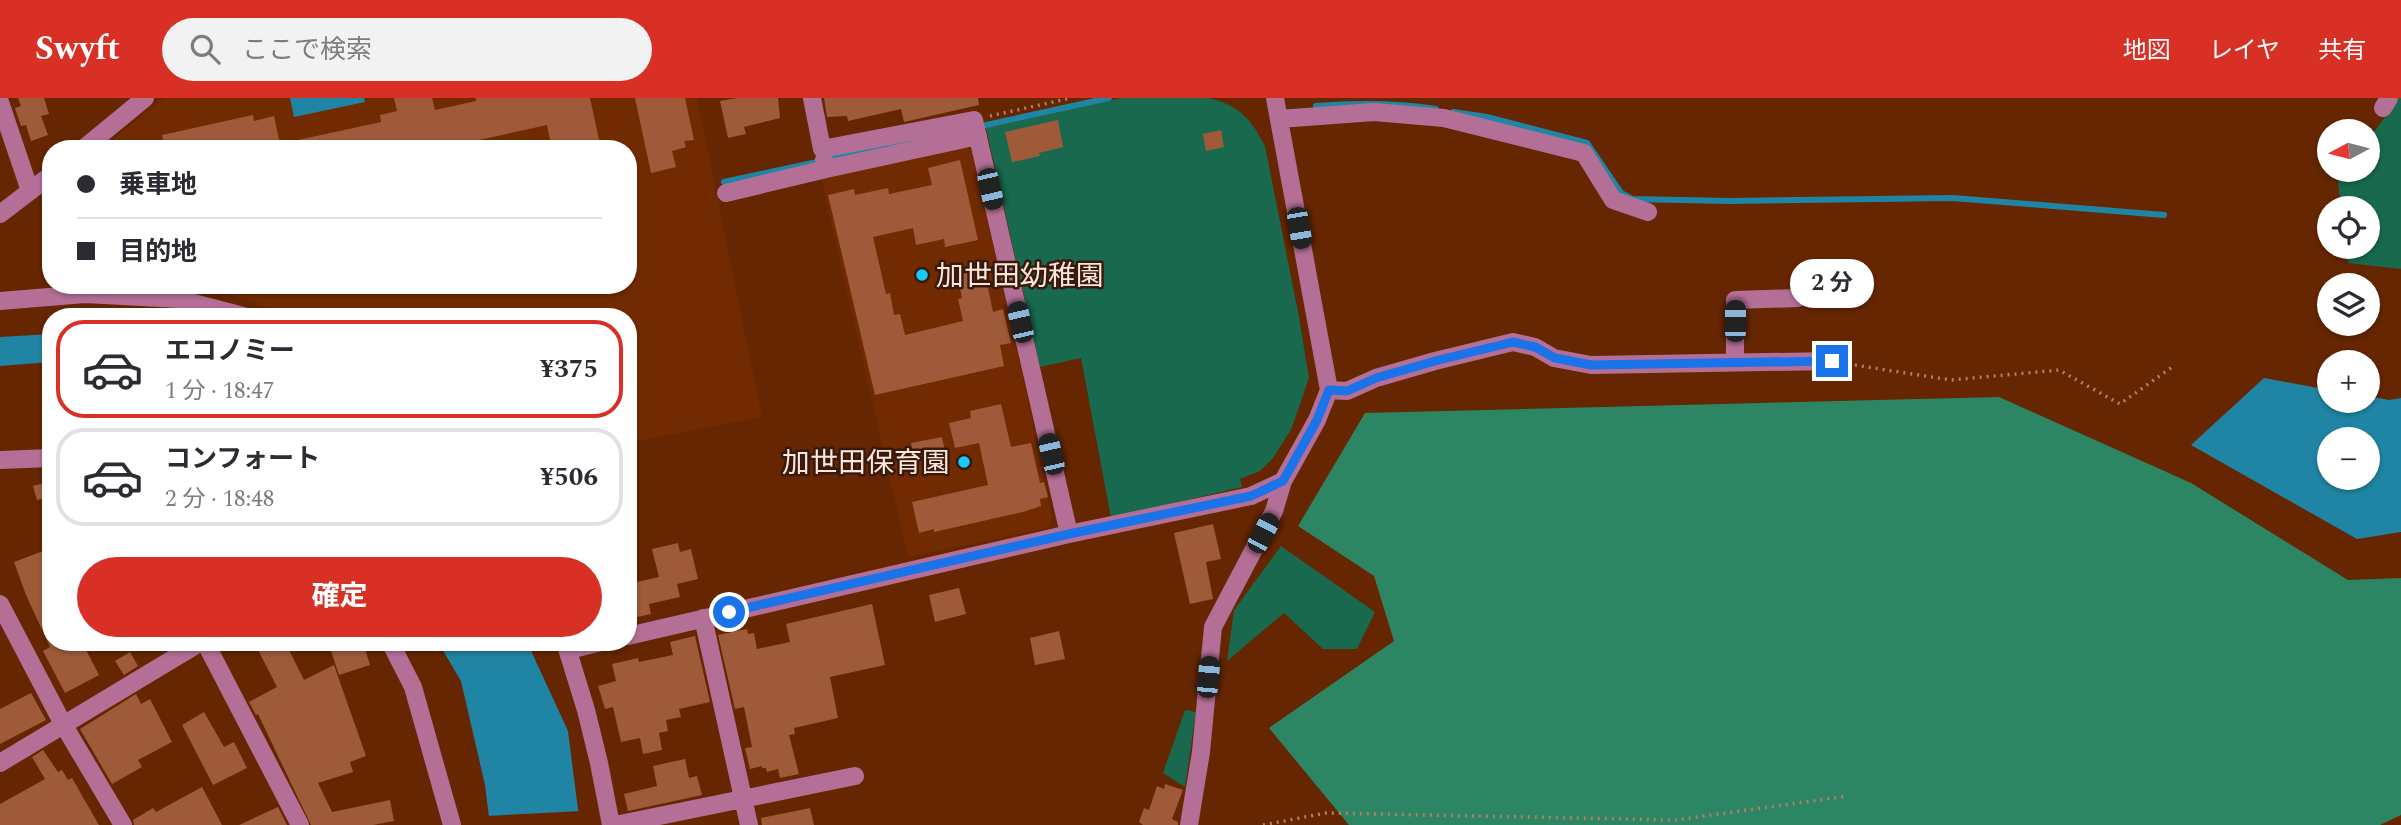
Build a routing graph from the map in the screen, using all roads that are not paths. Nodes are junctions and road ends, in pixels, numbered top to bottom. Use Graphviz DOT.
graph roads {
  1 [pos="145,98"];
  2 [pos="811,98"];
  3 [pos="1275,98"];
  4 [pos="0,102"];
  5 [pos="1279,119"];
  6 [pos="94,140"];
  7 [pos="824,160"];
  8 [pos="42,182"];
  9 [pos="30,191"];
  10 [pos="726,192"];
  11 [pos="1648,212"];
  12 [pos="0,214"];
  13 [pos="174,294"];
  14 [pos="1798,298"];
  15 [pos="178,299"];
  16 [pos="0,301"];
  17 [pos="212,308"];
  18 [pos="1832,361"];
  19 [pos="1735,362"];
  20 [pos="1329,390"];
  21 [pos="42,458"];
  22 [pos="0,460"];
  23 [pos="1283,481"];
  24 [pos="1069,534"];
  25 [pos="0,604"];
  26 [pos="703,618"];
  27 [pos="637,634"];
  28 [pos="188,651"];
  29 [pos="208,651"];
  30 [pos="395,651"];
  31 [pos="568,651"];
  32 [pos="63,724"];
  33 [pos="0,763"];
  34 [pos="855,776"];
  35 [pos="744,800"];
  36 [pos="124,825"];
  37 [pos="300,825"];
  38 [pos="452,825"];
  39 [pos="613,825"];
  40 [pos="749,825"];
  41 [pos="1189,825"];
  1 -- 6 [label="street"];
  2 -- 7 [label="street"];
  3 -- 5 [label="street"];
  4 -- 9 [label="street"];
  5 -- 11 [label="street"];
  5 -- 20 [label="street"];
  7 -- 10 [label="street"];
  7 -- 24 [label="street"];
  8 -- 9 [label="street"];
  9 -- 12 [label="street"];
  13 -- 15 [label="street"];
  14 -- 19 [label="street"];
  15 -- 16 [label="street"];
  15 -- 17 [label="street"];
  18 -- 19 [label="street"];
  19 -- 20 [label="street"];
  20 -- 23 [label="street"];
  21 -- 22 [label="street"];
  23 -- 24 [label="street"];
  23 -- 41 [label="street"];
  24 -- 26 [label="street"];
  25 -- 32 [label="street"];
  26 -- 27 [label="street"];
  26 -- 35 [label="street"];
  28 -- 32 [label="street"];
  29 -- 37 [label="street"];
  30 -- 38 [label="street"];
  31 -- 39 [label="street"];
  32 -- 33 [label="street"];
  32 -- 36 [label="street"];
  34 -- 35 [label="street"];
  35 -- 39 [label="street"];
  35 -- 40 [label="street"];
}
